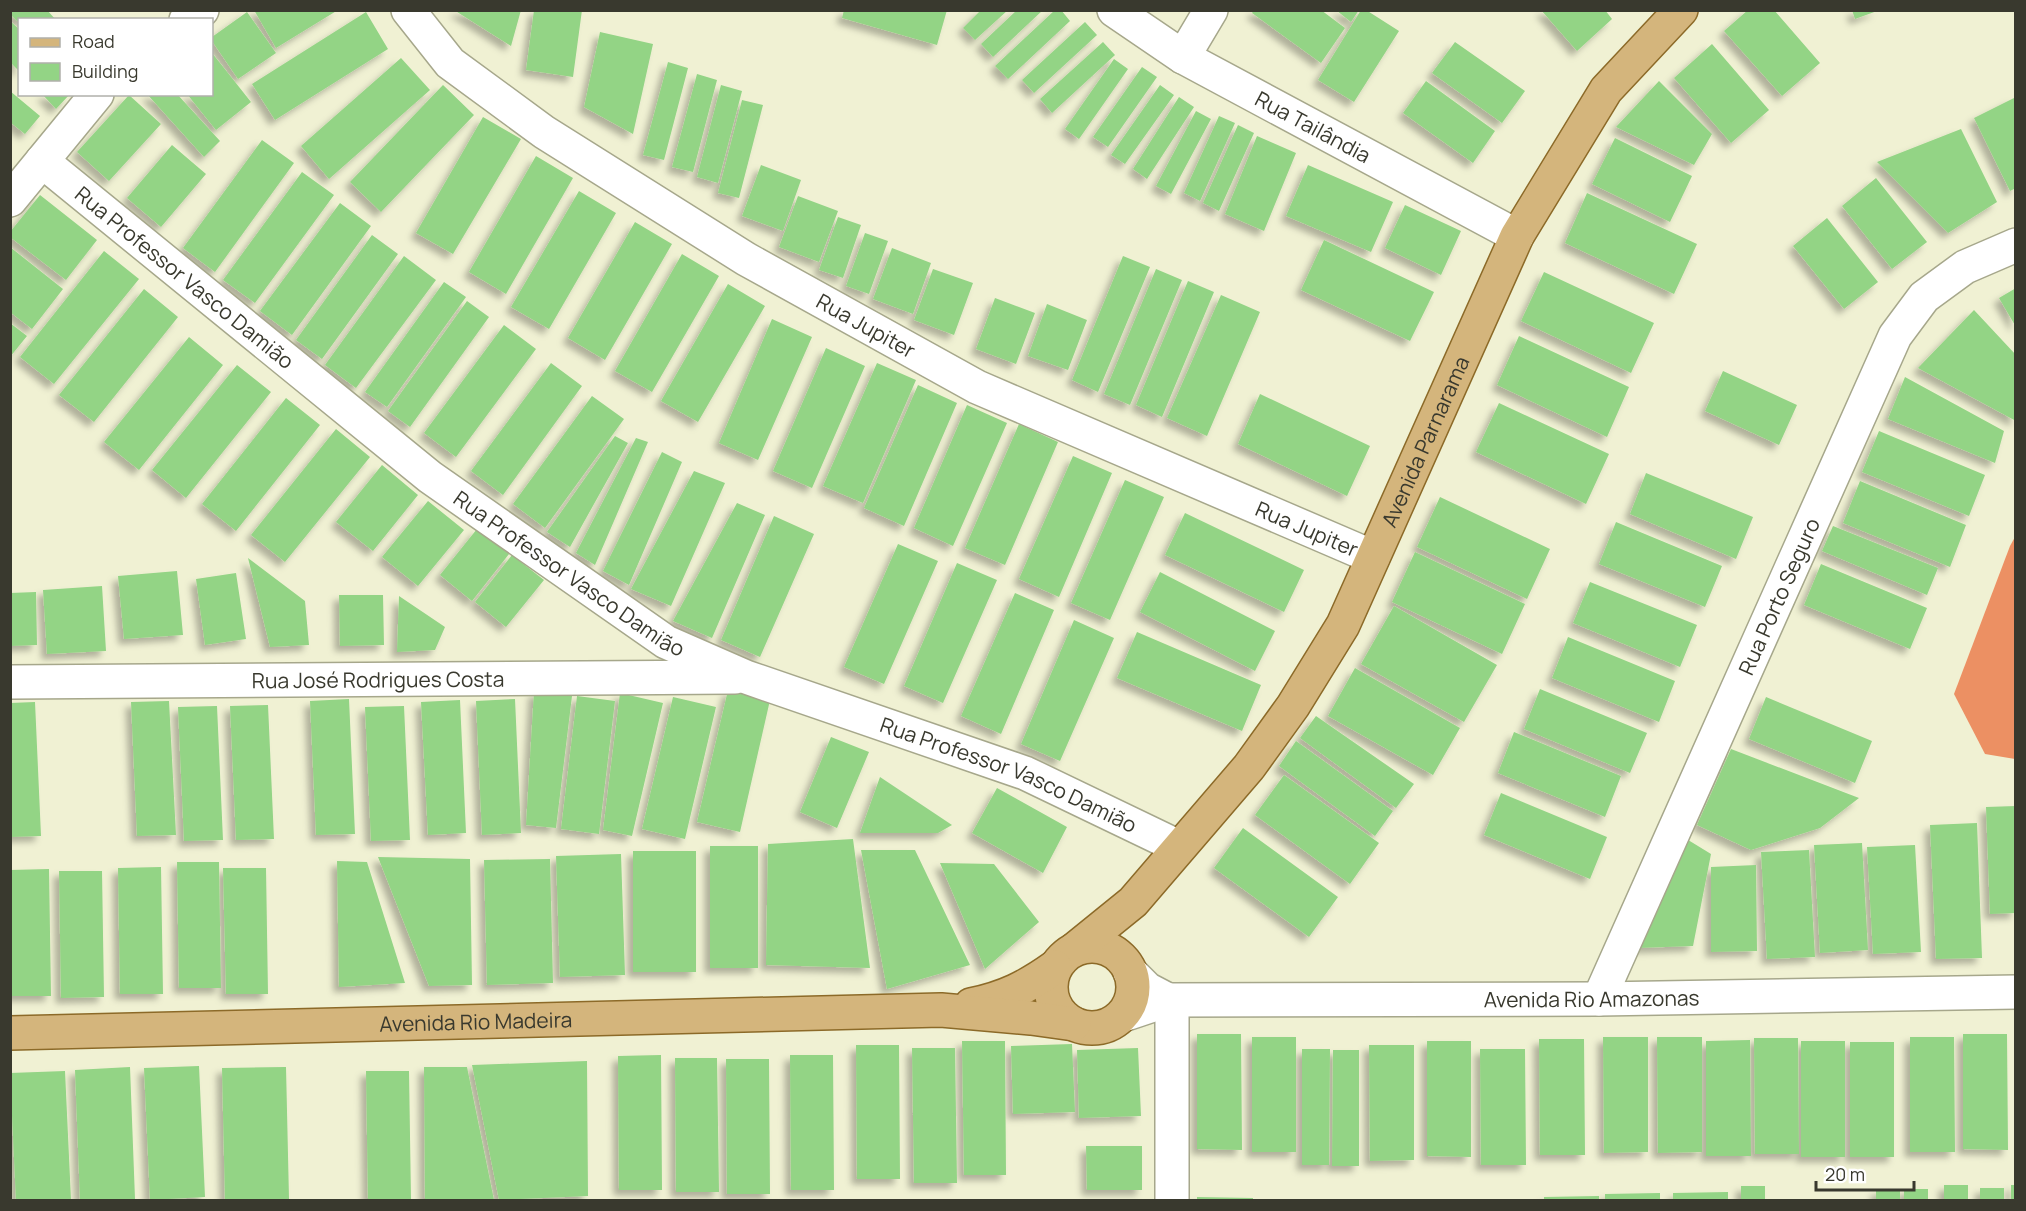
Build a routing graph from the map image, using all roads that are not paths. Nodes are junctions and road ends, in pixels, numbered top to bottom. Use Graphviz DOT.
graph roads {
  1 [pos="202,10"];
  2 [pos="408,10"];
  3 [pos="1114,10"];
  4 [pos="1211,10"];
  5 [pos="1681,10"];
  6 [pos="189,18"];
  7 [pos="1183,57"];
  8 [pos="95,96"];
  9 [pos="42,161"];
  10 [pos="10,200"];
  11 [pos="1517,236"];
  12 [pos="2016,245"];
  13 [pos="1373,557"];
  14 [pos="746,677"];
  15 [pos="10,682"];
  16 [pos="1170,858"];
  17 [pos="1065,958"];
  18 [pos="1128,967"];
  19 [pos="2016,992"];
  20 [pos="1599,999"];
  21 [pos="1170,1000"];
  22 [pos="941,1010"];
  23 [pos="1124,1015"];
  24 [pos="1074,1024"];
  25 [pos="10,1034"];
  26 [pos="1172,1200"];
  1 -- 6 [label="street"];
  2 -- 13 [label="street, Rua Jupiter"];
  3 -- 7 [label="street, Rua Tailândia"];
  4 -- 7 [label="street"];
  5 -- 11 [label="main road, Avenida Parnarama"];
  7 -- 11 [label="street, Rua Tailândia"];
  8 -- 9 [label="street"];
  9 -- 10 [label="street"];
  9 -- 14 [label="street, Rua Professor Vasco Damião"];
  11 -- 13 [label="main road, Avenida Parnarama"];
  12 -- 20 [label="street, Rua Porto Seguro"];
  13 -- 16 [label="main road, Avenida Parnarama"];
  14 -- 15 [label="street, Rua José Rodrigues Costa"];
  14 -- 16 [label="street, Rua Professor Vasco Damião"];
  16 -- 17 [label="main road, Avenida Parnarama"];
  16 -- 18 [label="main road, Avenida Parnarama"];
  17 -- 18 [label="main road"];
  17 -- 22 [label="main road, Avenida Rio Madeira"];
  17 -- 24 [label="main road"];
  18 -- 21 [label="street"];
  18 -- 23 [label="main road"];
  19 -- 20 [label="street, Avenida Rio Amazonas"];
  20 -- 21 [label="street, Avenida Rio Amazonas"];
  21 -- 23 [label="street, Avenida Rio Amazonas"];
  21 -- 26 [label="street"];
  22 -- 24 [label="main road, Avenida Rio Madeira"];
  22 -- 25 [label="main road, Avenida Rio Madeira"];
  23 -- 24 [label="main road"];
}
